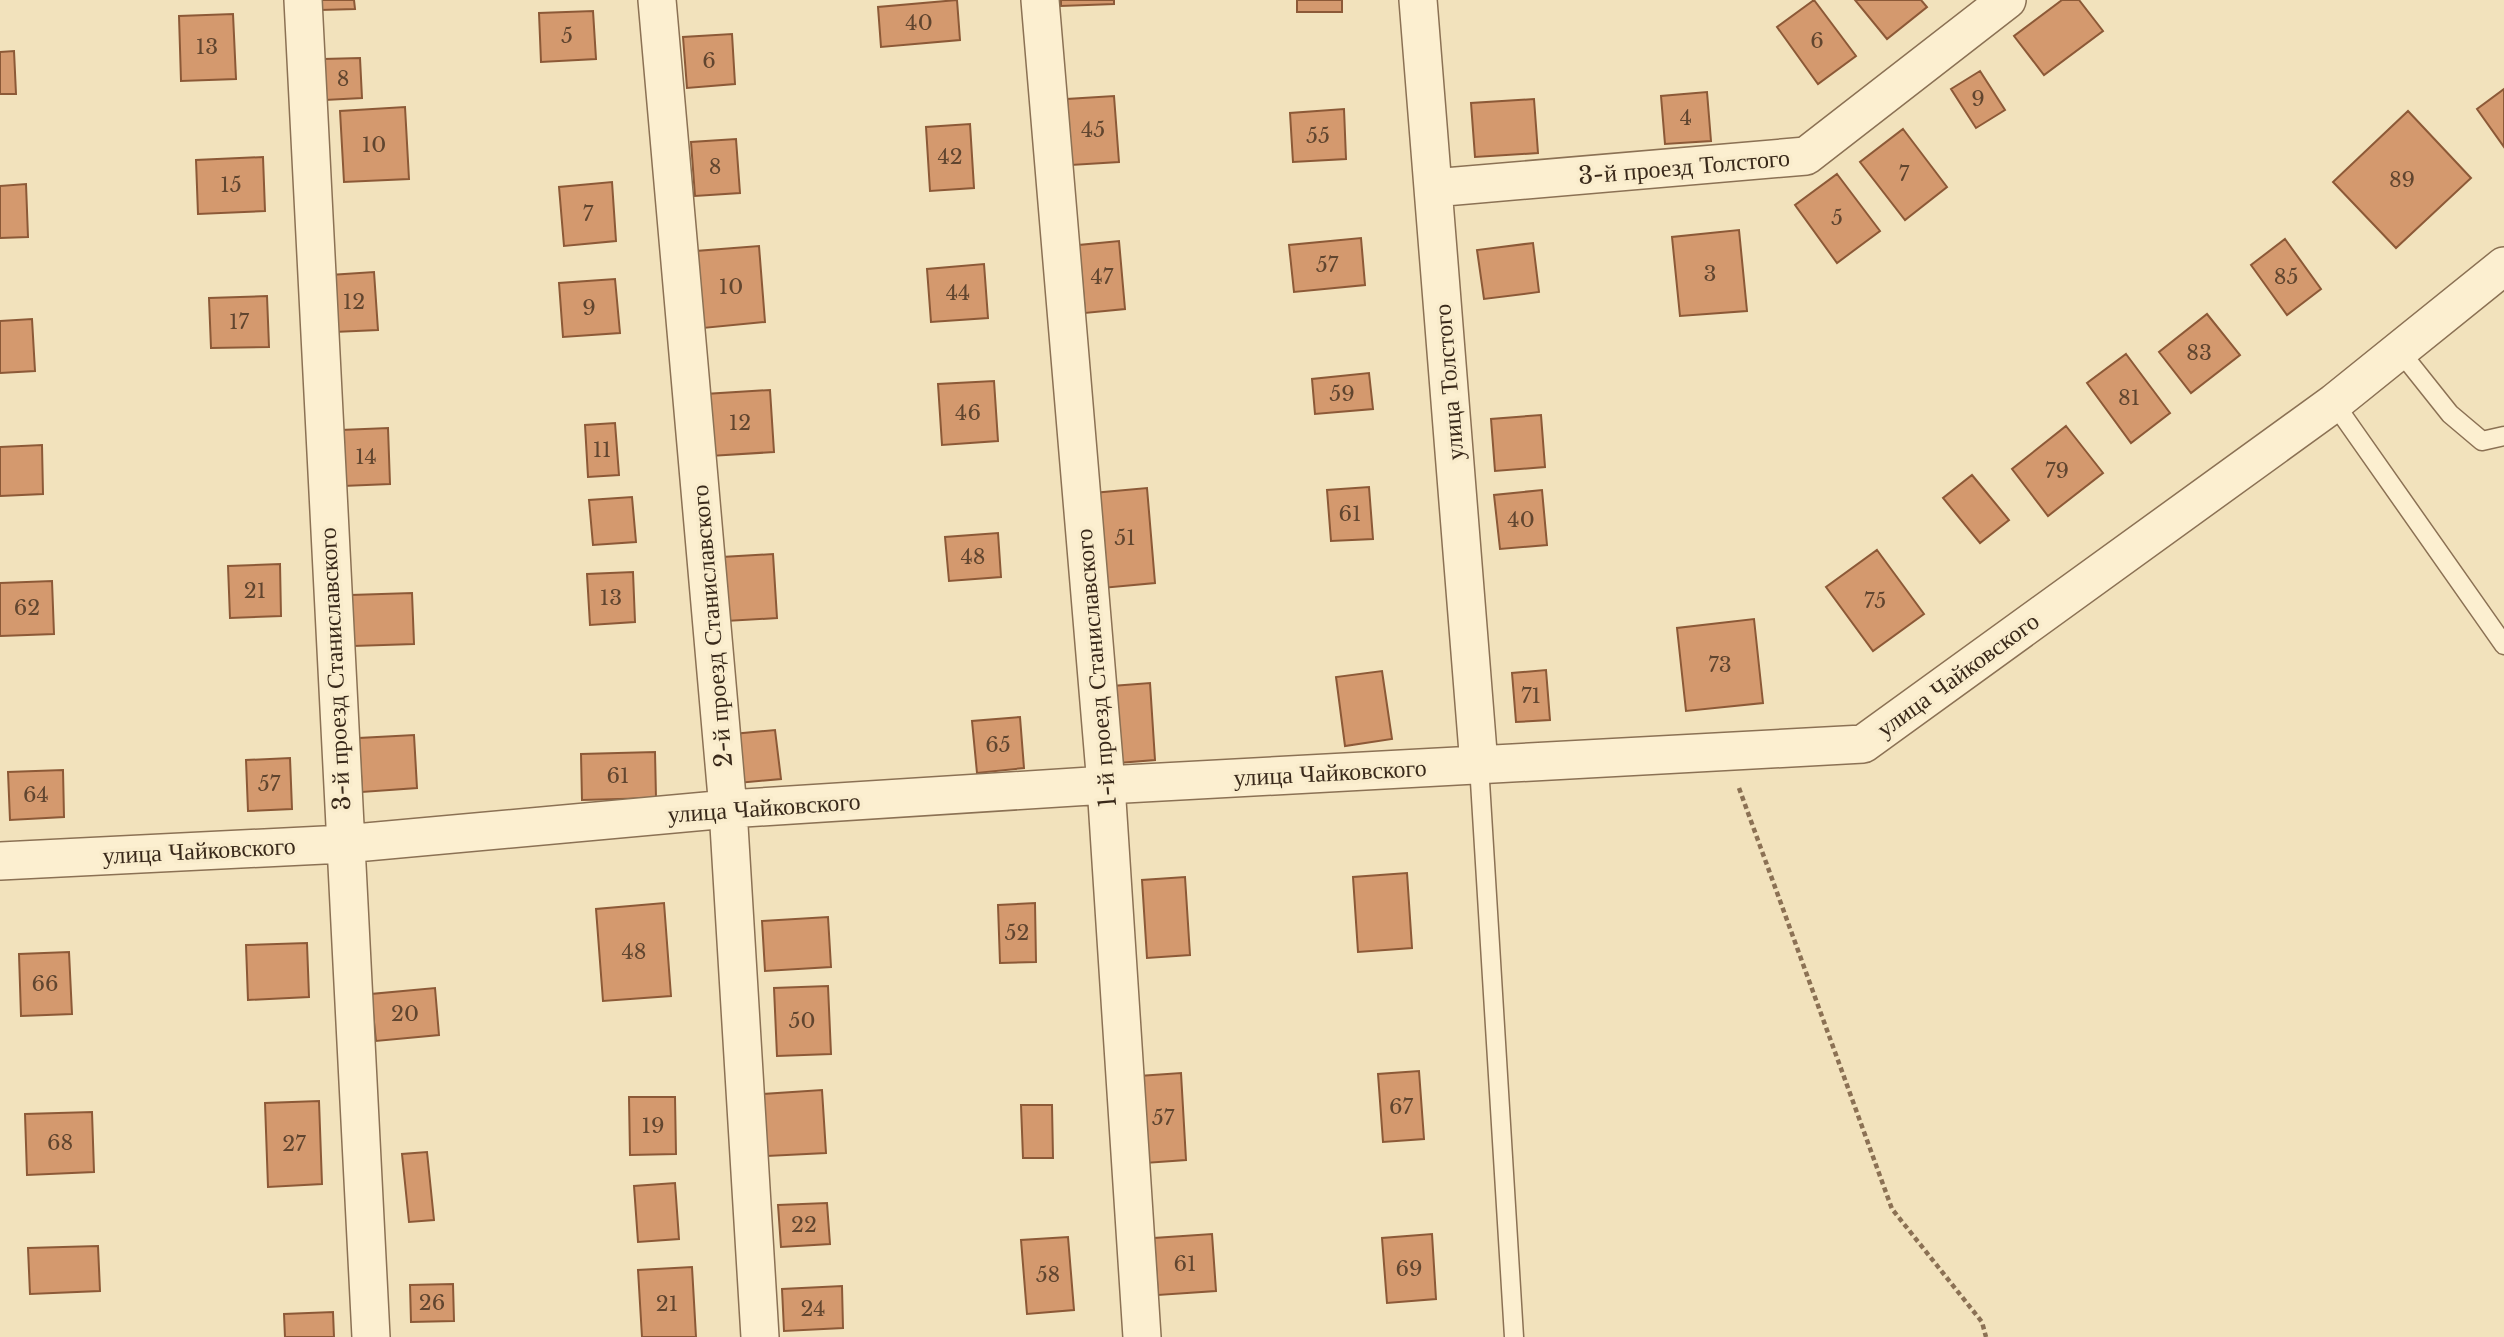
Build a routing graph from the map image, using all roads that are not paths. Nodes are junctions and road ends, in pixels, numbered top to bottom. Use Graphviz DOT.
graph roads {
  1 [pos="303,0"];
  2 [pos="657,0"];
  3 [pos="1040,0"];
  4 [pos="1418,0"];
  5 [pos="2007,0"];
  6 [pos="1433,188"];
  7 [pos="2504,266"];
  8 [pos="2399,350"];
  9 [pos="2334,403"];
  10 [pos="2504,436"];
  11 [pos="2504,645"];
  12 [pos="1479,765"];
  13 [pos="1106,785"];
  14 [pos="727,809"];
  15 [pos="344,844"];
  16 [pos="0,861"];
  17 [pos="371,1337"];
  18 [pos="760,1337"];
  19 [pos="1142,1337"];
  20 [pos="1514,1337"];
  1 -- 15 [label="street, 3-й проезд Станиславского"];
  2 -- 14 [label="street, 2-й проезд Станиславского"];
  3 -- 13 [label="street, 1-й проезд Станиславского"];
  4 -- 6 [label="street, улица Толстого"];
  5 -- 6 [label="street, 3-й проезд Толстого"];
  6 -- 12 [label="street, улица Толстого"];
  7 -- 8 [label="street, улица Чайковского"];
  8 -- 9 [label="street, улица Чайковского"];
  8 -- 10 [label="lane"];
  9 -- 11 [label="lane"];
  9 -- 12 [label="street, улица Чайковского"];
  12 -- 13 [label="street, улица Чайковского"];
  12 -- 20 [label="lane"];
  13 -- 14 [label="street, улица Чайковского"];
  13 -- 19 [label="street, 1-й проезд Станиславского"];
  14 -- 15 [label="street, улица Чайковского"];
  14 -- 18 [label="street, 2-й проезд Станиславского"];
  15 -- 16 [label="street, улица Чайковского"];
  15 -- 17 [label="street, 3-й проезд Станиславского"];
}
